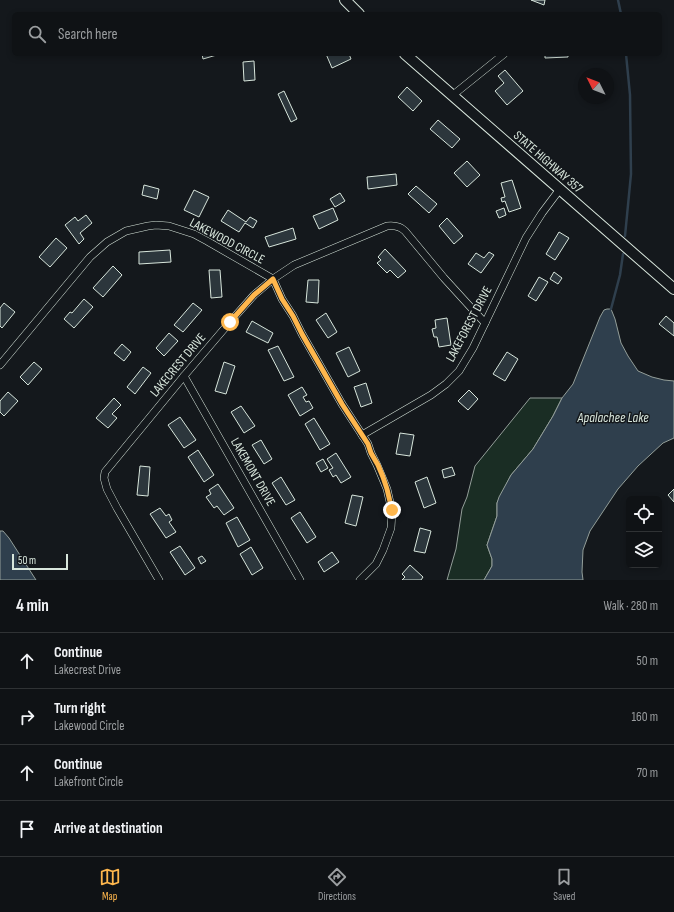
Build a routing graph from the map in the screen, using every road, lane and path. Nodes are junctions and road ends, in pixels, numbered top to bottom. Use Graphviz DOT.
graph roads {
  1 [pos="345,0"];
  2 [pos="357,12"];
  3 [pos="407,56"];
  4 [pos="502,56"];
  5 [pos="453,95"];
  6 [pos="560,189"];
  7 [pos="273,279"];
  8 [pos="674,289"];
  9 [pos="485,323"];
  10 [pos="0,365"];
  11 [pos="184,376"];
  12 [pos="362,435"];
  13 [pos="159,580"];
  14 [pos="300,580"];
  15 [pos="360,580"];
  1 -- 2 [label="main road"];
  3 -- 5 [label="main road, STATE HIGHWAY 357"];
  4 -- 5 [label="street"];
  5 -- 6 [label="main road, STATE HIGHWAY 357"];
  6 -- 8 [label="main road, STATE HIGHWAY 357"];
  6 -- 9 [label="street, LAKEFOREST DRIVE"];
  7 -- 9 [label="street, LAKECREST DRIVE"];
  7 -- 10 [label="street, LAKEWOOD CIRCLE"];
  7 -- 11 [label="street, LAKECREST DRIVE"];
  7 -- 12 [label="street, LAKEWOOD CIRCLE"];
  9 -- 12 [label="street, LAKEFOREST DRIVE"];
  11 -- 13 [label="street, LAKECREST DRIVE"];
  11 -- 14 [label="street, LAKEMONT DRIVE"];
  12 -- 15 [label="street, LAKEWOOD CIRCLE"];
}
